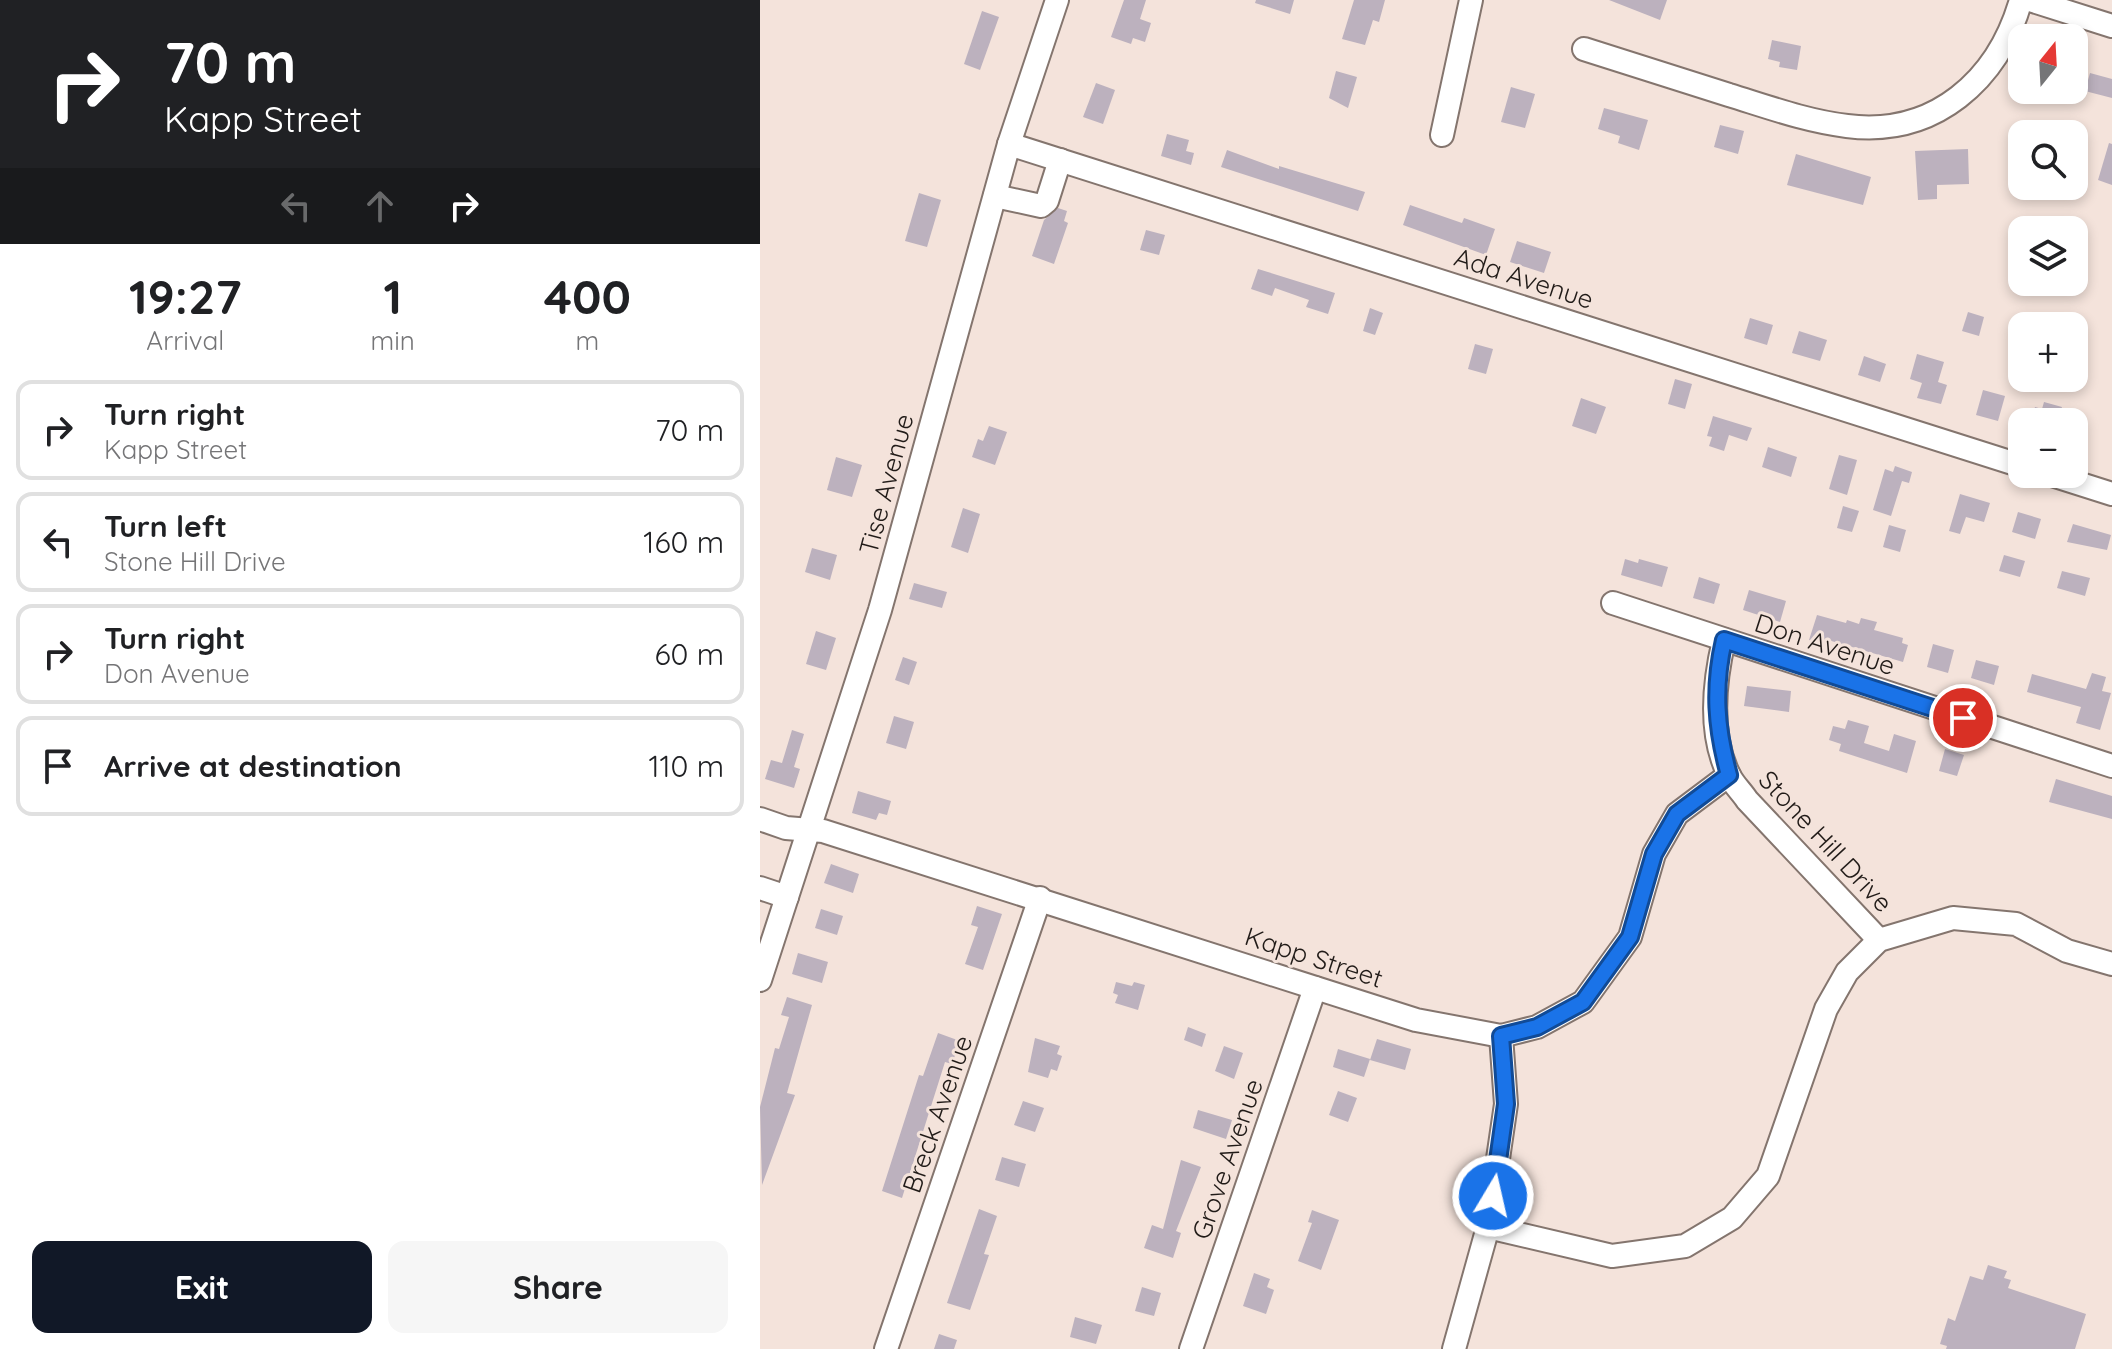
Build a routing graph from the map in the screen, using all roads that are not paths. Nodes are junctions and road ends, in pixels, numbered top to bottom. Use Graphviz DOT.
graph roads {
  1 [pos="1057,0"];
  2 [pos="1471,0"];
  3 [pos="2021,0"];
  4 [pos="2030,0"];
  5 [pos="2112,26"];
  6 [pos="1584,49"];
  7 [pos="1442,135"];
  8 [pos="1009,144"];
  9 [pos="1060,160"];
  10 [pos="995,196"];
  11 [pos="2008,462"];
  12 [pos="2088,486"];
  13 [pos="2112,494"];
  14 [pos="1613,603"];
  15 [pos="1724,640"];
  16 [pos="2112,766"];
  17 [pos="1729,775"];
  18 [pos="760,819"];
  19 [pos="809,830"];
  20 [pos="760,888"];
  21 [pos="787,897"];
  22 [pos="1040,898"];
  23 [pos="1879,940"];
  24 [pos="2112,964"];
  25 [pos="760,980"];
  26 [pos="1315,988"];
  27 [pos="1501,1036"];
  28 [pos="1488,1227"];
  29 [pos="886,1349"];
  30 [pos="1191,1349"];
  31 [pos="1454,1349"];
  1 -- 8 [label="street, Tise Avenue"];
  2 -- 7 [label="street"];
  3 -- 6 [label="street"];
  4 -- 5 [label="street"];
  8 -- 9 [label="street, Ada Avenue"];
  8 -- 10 [label="street, Tise Avenue"];
  9 -- 10 [label="street"];
  9 -- 11 [label="street, Ada Avenue"];
  10 -- 19 [label="street, Tise Avenue"];
  12 -- 13 [label="street"];
  14 -- 15 [label="street, Don Avenue"];
  15 -- 16 [label="street, Don Avenue"];
  15 -- 17 [label="street, Stone Hill Drive"];
  17 -- 23 [label="street, Stone Hill Drive"];
  17 -- 27 [label="street, Kapp Street"];
  18 -- 19 [label="street, Kapp Street"];
  19 -- 21 [label="street, Tise Avenue"];
  19 -- 22 [label="street, Kapp Street"];
  20 -- 21 [label="street"];
  21 -- 25 [label="street, Tise Avenue"];
  22 -- 26 [label="street, Kapp Street"];
  22 -- 29 [label="street, Breck Avenue"];
  23 -- 24 [label="street"];
  23 -- 28 [label="street"];
  26 -- 27 [label="street, Kapp Street"];
  26 -- 30 [label="street, Grove Avenue"];
  27 -- 28 [label="street"];
  28 -- 31 [label="street"];
}
